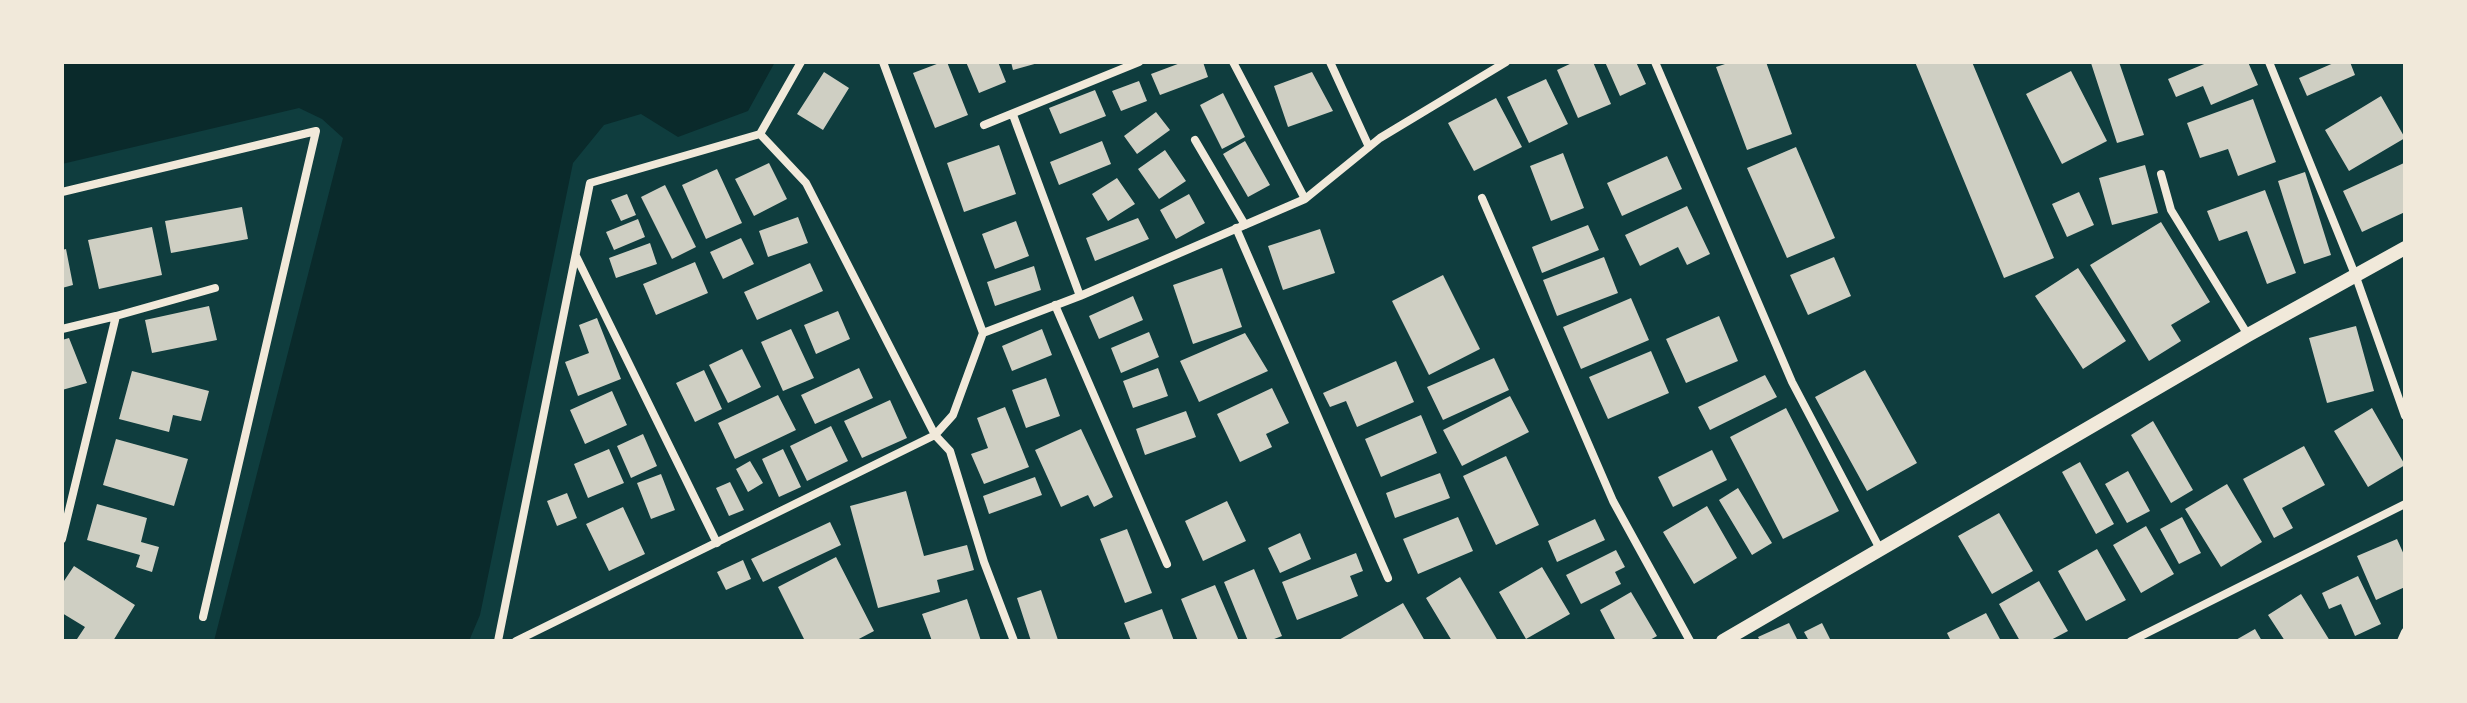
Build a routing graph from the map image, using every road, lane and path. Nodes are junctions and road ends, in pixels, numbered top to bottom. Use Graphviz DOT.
graph roads {
  1 [pos="801,62"];
  2 [pos="883,62"];
  3 [pos="1139,62"];
  4 [pos="1233,62"];
  5 [pos="1330,62"];
  6 [pos="1506,62"];
  7 [pos="1655,62"];
  8 [pos="2269,62"];
  9 [pos="1013,115"];
  10 [pos="984,125"];
  11 [pos="760,134"];
  12 [pos="1195,140"];
  13 [pos="1369,147"];
  14 [pos="2161,174"];
  15 [pos="62,192"];
  16 [pos="1482,198"];
  17 [pos="1305,199"];
  18 [pos="1240,227"];
  19 [pos="2405,248"];
  20 [pos="576,255"];
  21 [pos="2356,277"];
  22 [pos="215,288"];
  23 [pos="1080,296"];
  24 [pos="1055,305"];
  25 [pos="116,316"];
  26 [pos="62,329"];
  27 [pos="983,333"];
  28 [pos="2248,335"];
  29 [pos="2405,416"];
  30 [pos="935,435"];
  31 [pos="2405,504"];
  32 [pos="62,539"];
  33 [pos="717,543"];
  34 [pos="1881,551"];
  35 [pos="1167,564"];
  36 [pos="1388,578"];
  37 [pos="203,617"];
  38 [pos="2405,632"];
  39 [pos="498,641"];
  40 [pos="516,641"];
  41 [pos="1014,641"];
  42 [pos="1690,641"];
  43 [pos="1723,641"];
  44 [pos="2131,641"];
  45 [pos="2401,641"];
  1 -- 11 [label="street"];
  2 -- 27 [label="street"];
  3 -- 9 [label="street"];
  4 -- 17 [label="street"];
  5 -- 13 [label="street"];
  6 -- 13 [label="street"];
  7 -- 34 [label="street"];
  8 -- 21 [label="street"];
  9 -- 10 [label="street"];
  9 -- 23 [label="street"];
  11 -- 20 [label="street"];
  11 -- 30 [label="street"];
  12 -- 18 [label="street"];
  13 -- 17 [label="street"];
  14 -- 28 [label="street"];
  15 -- 37 [label="street"];
  16 -- 42 [label="street"];
  17 -- 18 [label="street"];
  18 -- 23 [label="street"];
  18 -- 36 [label="street"];
  19 -- 21 [label="street"];
  20 -- 33 [label="street"];
  20 -- 39 [label="street"];
  21 -- 28 [label="street"];
  21 -- 29 [label="street"];
  22 -- 25 [label="street"];
  23 -- 24 [label="street"];
  24 -- 27 [label="street"];
  24 -- 35 [label="street"];
  25 -- 26 [label="street"];
  25 -- 32 [label="street"];
  27 -- 30 [label="street"];
  28 -- 34 [label="street"];
  30 -- 33 [label="street"];
  30 -- 41 [label="street"];
  31 -- 44 [label="street"];
  33 -- 40 [label="street"];
  34 -- 43 [label="street"];
  38 -- 45 [label="street"];
}
